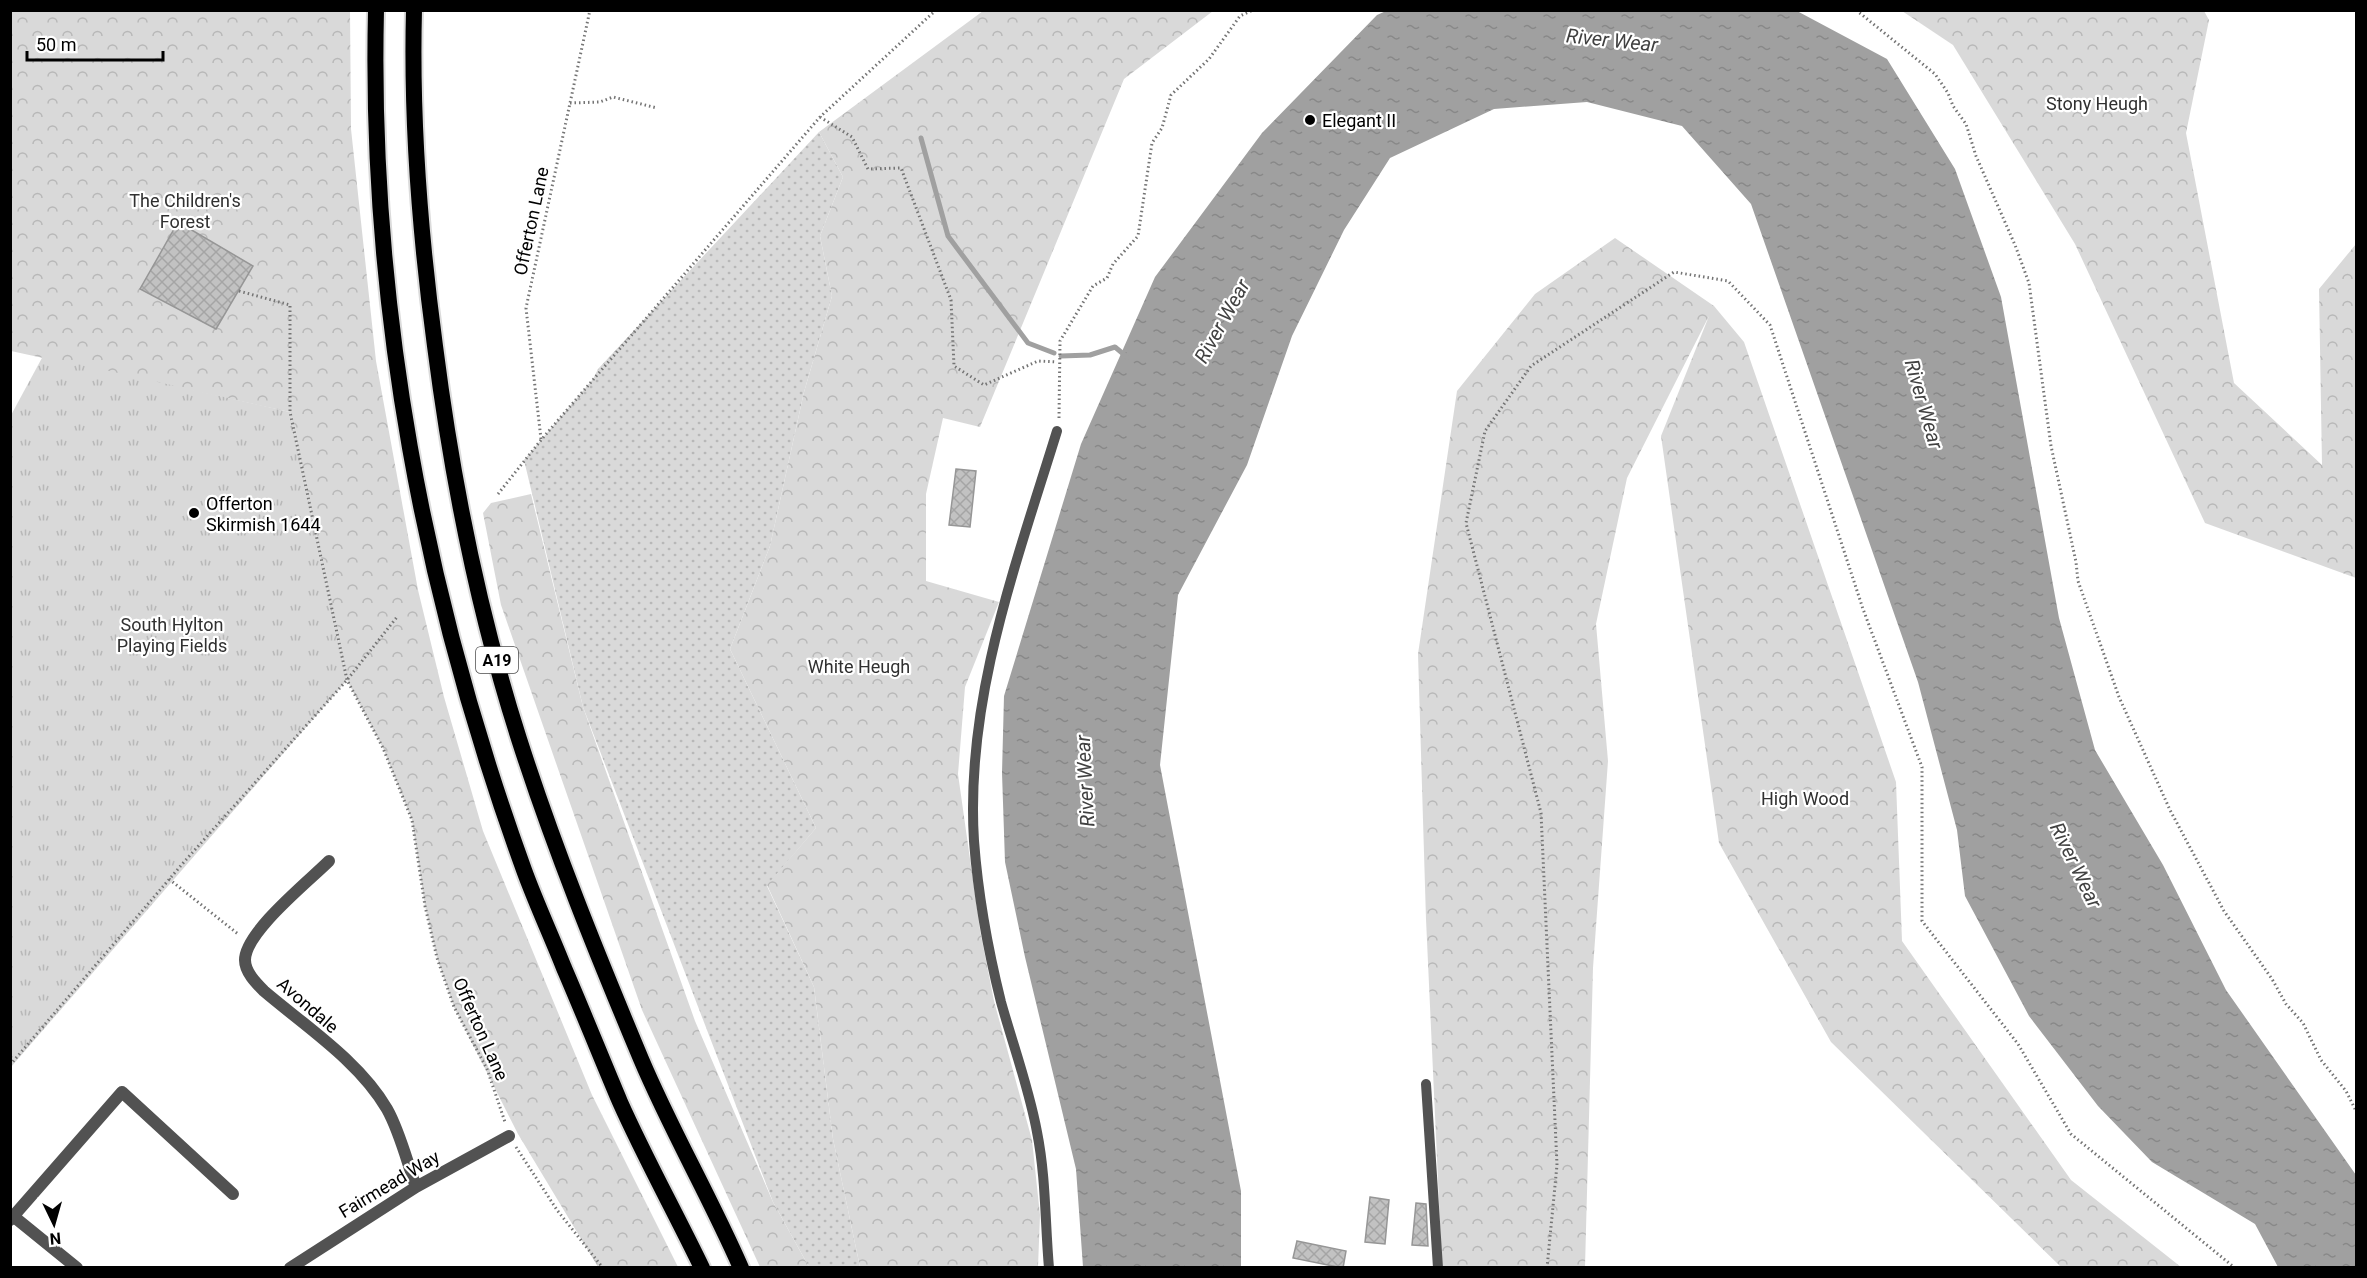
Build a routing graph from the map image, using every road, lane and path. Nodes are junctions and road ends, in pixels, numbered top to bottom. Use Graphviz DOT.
graph roads {
  1 [pos="376,10"];
  2 [pos="414,10"];
  3 [pos="590,10"];
  4 [pos="936,10"];
  5 [pos="1252,10"];
  6 [pos="1856,10"];
  7 [pos="570,103"];
  8 [pos="657,108"];
  9 [pos="820,117"];
  10 [pos="239,291"];
  11 [pos="1058,362"];
  12 [pos="1057,431"];
  13 [pos="541,440"];
  14 [pos="498,494"];
  15 [pos="397,617"];
  16 [pos="347,680"];
  17 [pos="329,861"];
  18 [pos="169,879"];
  19 [pos="249,943"];
  20 [pos="10,1065"];
  21 [pos="1426,1084"];
  22 [pos="2356,1111"];
  23 [pos="509,1136"];
  24 [pos="416,1187"];
  25 [pos="233,1194"];
  26 [pos="12,1218"];
  27 [pos="299,1265"];
  28 [pos="77,1268"];
  29 [pos="603,1268"];
  30 [pos="702,1268"];
  31 [pos="741,1268"];
  32 [pos="1049,1268"];
  33 [pos="1438,1268"];
  34 [pos="1547,1268"];
  35 [pos="2235,1268"];
  1 -- 30 [label="highway, A19"];
  2 -- 31 [label="highway, A19"];
  3 -- 7 [label="path, Offerton Lane"];
  4 -- 9 [label="path"];
  5 -- 11 [label="path"];
  6 -- 22 [label="path"];
  7 -- 8 [label="path"];
  7 -- 13 [label="path, Offerton Lane"];
  9 -- 11 [label="path"];
  9 -- 13 [label="path"];
  10 -- 16 [label="path, Offerton Lane"];
  11 -- 12 [label="path"];
  12 -- 32 [label="lane"];
  13 -- 14 [label="path"];
  15 -- 16 [label="path"];
  16 -- 18 [label="path"];
  16 -- 23 [label="path, Offerton Lane"];
  17 -- 19 [label="street"];
  18 -- 19 [label="path"];
  18 -- 20 [label="path"];
  19 -- 24 [label="street, Avondale"];
  21 -- 33 [label="lane"];
  23 -- 24 [label="street, Fairmead Way"];
  23 -- 29 [label="path, Offerton Lane"];
  24 -- 27 [label="street, Fairmead Way"];
  25 -- 26 [label="street"];
  26 -- 28 [label="street"];
  34 -- 35 [label="path"];
}
